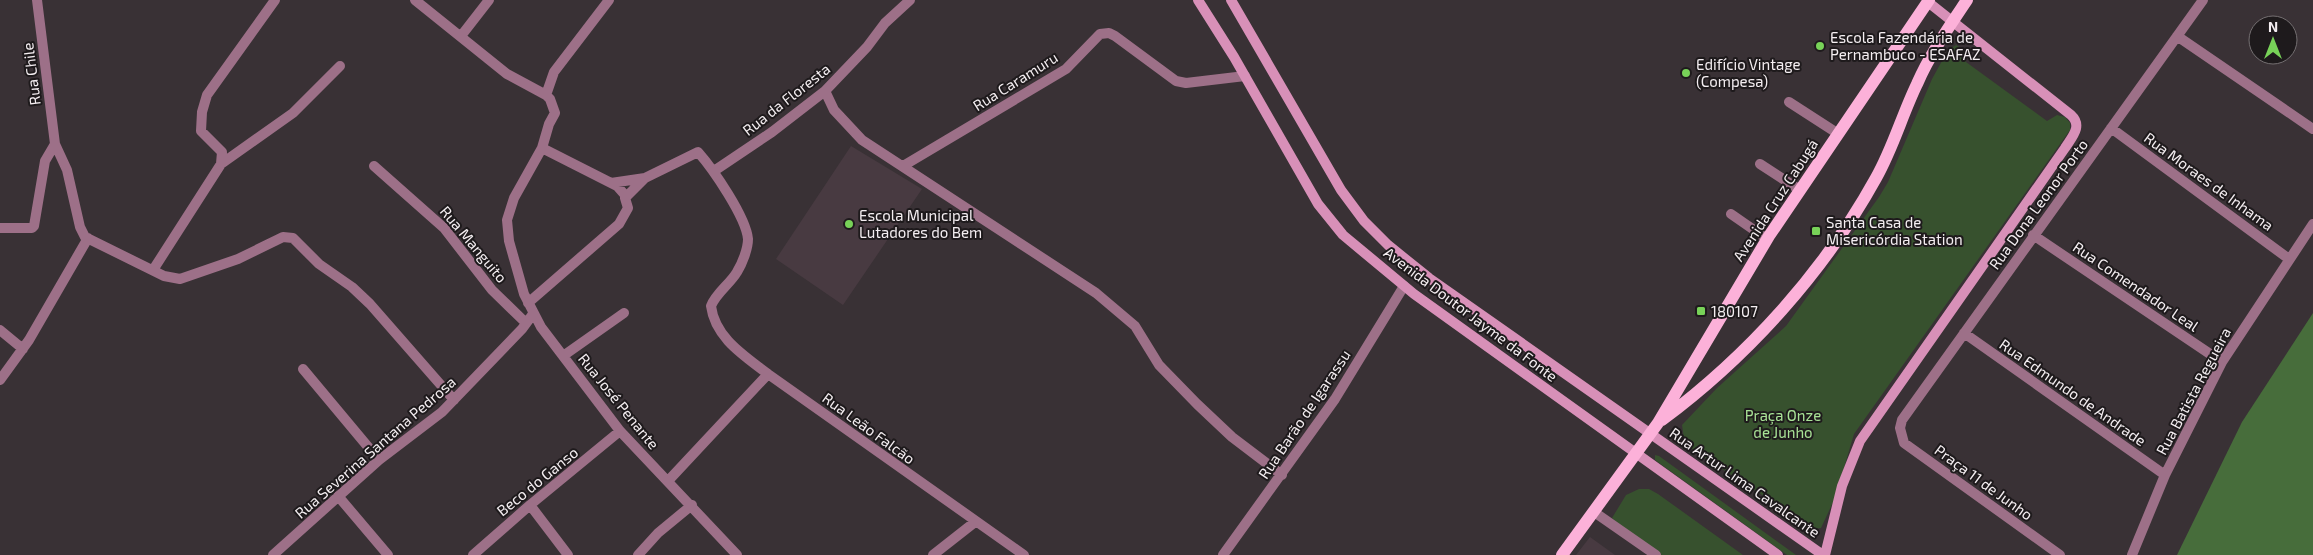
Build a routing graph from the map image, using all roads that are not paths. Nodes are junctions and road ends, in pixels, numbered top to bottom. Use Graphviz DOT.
graph roads {
  1 [pos="36,0"];
  2 [pos="275,0"];
  3 [pos="415,0"];
  4 [pos="488,0"];
  5 [pos="609,0"];
  6 [pos="910,0"];
  7 [pos="1198,0"];
  8 [pos="1231,0"];
  9 [pos="1967,0"];
  10 [pos="2203,0"];
  11 [pos="1928,1"];
  12 [pos="1952,21"];
  13 [pos="461,36"];
  14 [pos="2177,36"];
  15 [pos="340,66"];
  16 [pos="1245,76"];
  17 [pos="825,91"];
  18 [pos="546,96"];
  19 [pos="1789,102"];
  20 [pos="2111,128"];
  21 [pos="2313,129"];
  22 [pos="1837,133"];
  23 [pos="55,144"];
  24 [pos="542,148"];
  25 [pos="221,164"];
  26 [pos="1760,164"];
  27 [pos="374,166"];
  28 [pos="903,166"];
  29 [pos="714,171"];
  30 [pos="645,178"];
  31 [pos="611,183"];
  32 [pos="1800,190"];
  33 [pos="625,198"];
  34 [pos="1731,214"];
  35 [pos="2313,224"];
  36 [pos="0,228"];
  37 [pos="2033,235"];
  38 [pos="88,238"];
  39 [pos="1767,239"];
  40 [pos="2289,259"];
  41 [pos="153,270"];
  42 [pos="1404,286"];
  43 [pos="528,303"];
  44 [pos="624,313"];
  45 [pos="533,314"];
  46 [pos="526,323"];
  47 [pos="0,330"];
  48 [pos="1964,333"];
  49 [pos="23,349"];
  50 [pos="563,356"];
  51 [pos="2222,362"];
  52 [pos="303,369"];
  53 [pos="768,374"];
  54 [pos="0,380"];
  55 [pos="454,400"];
  56 [pos="1658,423"];
  57 [pos="1900,428"];
  58 [pos="620,431"];
  59 [pos="1650,433"];
  60 [pos="1636,454"];
  61 [pos="380,460"];
  62 [pos="1282,475"];
  63 [pos="2165,475"];
  64 [pos="668,481"];
  65 [pos="338,496"];
  66 [pos="530,505"];
  67 [pos="692,505"];
  68 [pos="1594,512"];
  69 [pos="975,522"];
  70 [pos="273,555"];
  71 [pos="388,555"];
  72 [pos="473,555"];
  73 [pos="568,555"];
  74 [pos="638,555"];
  75 [pos="737,555"];
  76 [pos="933,555"];
  77 [pos="1024,555"];
  78 [pos="1223,555"];
  79 [pos="1562,555"];
  80 [pos="1656,555"];
  81 [pos="1778,555"];
  82 [pos="1824,555"];
  83 [pos="2060,555"];
  84 [pos="2132,555"];
  1 -- 23 [label="street, Rua Chile"];
  2 -- 25 [label="street"];
  3 -- 13 [label="street"];
  4 -- 13 [label="street"];
  5 -- 18 [label="street"];
  6 -- 17 [label="street, Rua da Floresta"];
  7 -- 16 [label="main road, Avenida Doutor Jayme da Fonte"];
  8 -- 59 [label="main road, Avenida Doutor Jayme da Fonte"];
  9 -- 12 [label="main road, Avenida Cruz Cabugá"];
  10 -- 14 [label="street, Rua Dona Leonor Porto"];
  11 -- 12 [label="main road"];
  11 -- 22 [label="main road, Avenida Cruz Cabugá"];
  12 -- 56 [label="main road, Avenida Cruz Cabugá"];
  12 -- 82 [label="main road, Rua Dona Leonor Porto"];
  13 -- 18 [label="street"];
  14 -- 20 [label="street, Rua Dona Leonor Porto"];
  14 -- 21 [label="street"];
  15 -- 25 [label="street"];
  16 -- 28 [label="street, Rua Caramuru"];
  16 -- 42 [label="main road, Avenida Doutor Jayme da Fonte"];
  17 -- 28 [label="street"];
  17 -- 29 [label="street, Rua da Floresta"];
  18 -- 24 [label="street, Rua José Penante"];
  19 -- 22 [label="street"];
  20 -- 37 [label="street, Rua Dona Leonor Porto"];
  20 -- 40 [label="street, Rua Moraes de Inhama"];
  22 -- 32 [label="main road, Avenida Cruz Cabugá"];
  23 -- 36 [label="street"];
  23 -- 38 [label="street, Rua Chile"];
  24 -- 31 [label="street"];
  24 -- 43 [label="street, Rua José Penante"];
  25 -- 41 [label="street"];
  26 -- 32 [label="street"];
  27 -- 46 [label="street, Rua Manguito"];
  28 -- 62 [label="street"];
  29 -- 30 [label="street"];
  29 -- 53 [label="street, Rua Leão Falcão"];
  30 -- 31 [label="street"];
  30 -- 33 [label="street"];
  31 -- 33 [label="street"];
  32 -- 39 [label="main road, Avenida Cruz Cabugá"];
  33 -- 43 [label="street"];
  34 -- 39 [label="street"];
  35 -- 40 [label="street, Rua Batista Regueira"];
  37 -- 48 [label="street, Rua Dona Leonor Porto"];
  37 -- 51 [label="street, Rua Comendador Leal"];
  38 -- 41 [label="street"];
  38 -- 49 [label="street"];
  39 -- 56 [label="main road, Avenida Cruz Cabugá"];
  40 -- 51 [label="street, Rua Batista Regueira"];
  41 -- 55 [label="street"];
  42 -- 60 [label="main road, Avenida Doutor Jayme da Fonte"];
  42 -- 62 [label="street, Rua Barão de Igarassu"];
  43 -- 45 [label="street, Rua José Penante"];
  44 -- 50 [label="street"];
  45 -- 46 [label="street, Rua Severina Santana Pedrosa"];
  45 -- 50 [label="street, Rua José Penante"];
  46 -- 55 [label="street, Rua Severina Santana Pedrosa"];
  47 -- 49 [label="street"];
  48 -- 57 [label="street, Rua Dona Leonor Porto"];
  48 -- 63 [label="street, Rua Edmundo de Andrade"];
  49 -- 54 [label="street"];
  50 -- 58 [label="street, Rua José Penante"];
  51 -- 63 [label="street, Rua Batista Regueira"];
  52 -- 61 [label="street"];
  53 -- 64 [label="street"];
  53 -- 69 [label="street, Rua Leão Falcão"];
  55 -- 61 [label="street, Rua Severina Santana Pedrosa"];
  56 -- 59 [label="main road, Avenida Cruz Cabugá"];
  57 -- 83 [label="street, Praça 11 de Junho"];
  58 -- 64 [label="street, Rua José Penante"];
  58 -- 66 [label="street, Beco do Ganso"];
  59 -- 60 [label="main road, Avenida Cruz Cabugá"];
  59 -- 82 [label="main road, Rua Artur Lima Cavalcante"];
  60 -- 68 [label="main road, Avenida Cruz Cabugá"];
  60 -- 81 [label="main road"];
  61 -- 65 [label="street, Rua Severina Santana Pedrosa"];
  62 -- 78 [label="street, Rua Barão de Igarassu"];
  63 -- 84 [label="street, Rua Batista Regueira"];
  64 -- 67 [label="street, Rua José Penante"];
  65 -- 70 [label="street, Rua Severina Santana Pedrosa"];
  65 -- 71 [label="street"];
  66 -- 72 [label="street, Beco do Ganso"];
  66 -- 73 [label="street"];
  67 -- 74 [label="street"];
  67 -- 75 [label="street, Rua José Penante"];
  68 -- 79 [label="main road, Avenida Cruz Cabugá"];
  68 -- 80 [label="street"];
  69 -- 76 [label="street"];
  69 -- 77 [label="street, Rua Leão Falcão"];
}
